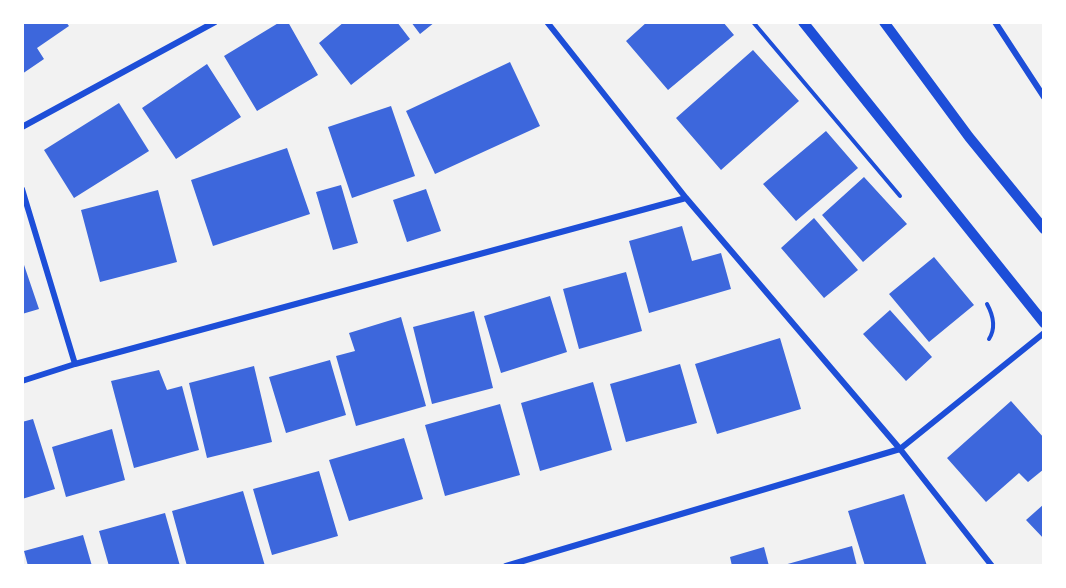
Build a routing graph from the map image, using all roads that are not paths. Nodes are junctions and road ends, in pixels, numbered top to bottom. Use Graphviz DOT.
graph roads {
  1 [pos="215,22"];
  2 [pos="547,22"];
  3 [pos="803,22"];
  4 [pos="884,22"];
  5 [pos="995,22"];
  6 [pos="1044,97"];
  7 [pos="22,127"];
  8 [pos="22,189"];
  9 [pos="686,198"];
  10 [pos="1044,230"];
  11 [pos="1044,323"];
  12 [pos="1044,333"];
  13 [pos="75,364"];
  14 [pos="22,381"];
  15 [pos="900,449"];
  16 [pos="506,566"];
  17 [pos="992,566"];
  1 -- 7 [label="street"];
  2 -- 9 [label="street"];
  3 -- 11 [label="street"];
  4 -- 10 [label="street"];
  5 -- 6 [label="street"];
  8 -- 13 [label="street"];
  9 -- 13 [label="street"];
  9 -- 15 [label="street"];
  12 -- 15 [label="street"];
  13 -- 14 [label="street"];
  15 -- 16 [label="street"];
  15 -- 17 [label="street"];
}
